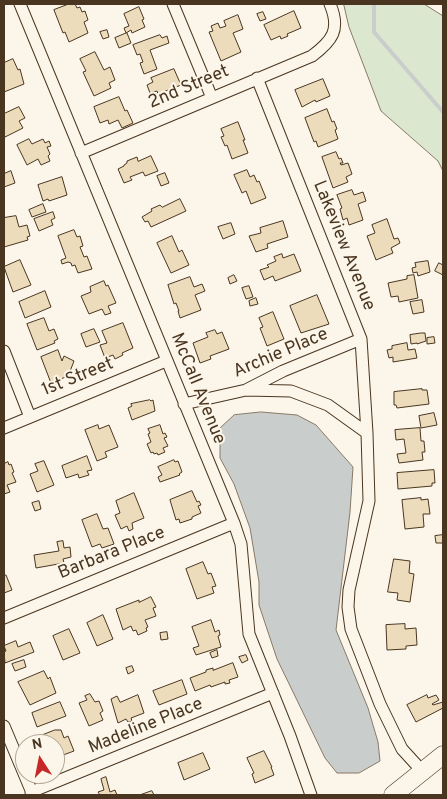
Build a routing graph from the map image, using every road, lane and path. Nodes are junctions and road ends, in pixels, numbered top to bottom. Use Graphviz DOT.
graph roads {
  1 [pos="20,4"];
  2 [pos="173,4"];
  3 [pos="332,8"];
  4 [pos="257,78"];
  5 [pos="212,98"];
  6 [pos="81,153"];
  7 [pos="361,339"];
  8 [pos="4,351"];
  9 [pos="166,361"];
  10 [pos="246,390"];
  11 [pos="184,404"];
  12 [pos="30,417"];
  13 [pos="4,428"];
  14 [pos="367,433"];
  15 [pos="234,523"];
  16 [pos="4,618"];
  17 [pos="273,693"];
  18 [pos="4,727"];
  19 [pos="443,755"];
  20 [pos="423,772"];
  21 [pos="32,794"];
  22 [pos="311,795"];
  23 [pos="393,795"];
  1 -- 6 [label="street, McCall Avenue"];
  2 -- 5 [label="street"];
  3 -- 4 [label="street, 2nd Street"];
  4 -- 5 [label="street, 2nd Street"];
  4 -- 7 [label="street, Lakeview Avenue"];
  5 -- 6 [label="street, 2nd Street"];
  6 -- 9 [label="street, McCall Avenue"];
  7 -- 10 [label="street, Archie Place"];
  7 -- 14 [label="street, Lakeview Avenue"];
  8 -- 12 [label="street"];
  9 -- 11 [label="street, McCall Avenue"];
  9 -- 12 [label="street, 1st Street"];
  10 -- 11 [label="street, Archie Place"];
  10 -- 14 [label="street"];
  11 -- 15 [label="street, McCall Avenue"];
  12 -- 13 [label="street, 1st Street"];
  14 -- 20 [label="street, Lakeview Avenue"];
  15 -- 16 [label="street, Barbara Place"];
  15 -- 17 [label="street, McCall Avenue"];
  17 -- 21 [label="street, Madeline Place"];
  17 -- 22 [label="street, McCall Avenue"];
  18 -- 21 [label="street"];
  19 -- 20 [label="main road"];
  20 -- 23 [label="main road"];
}
